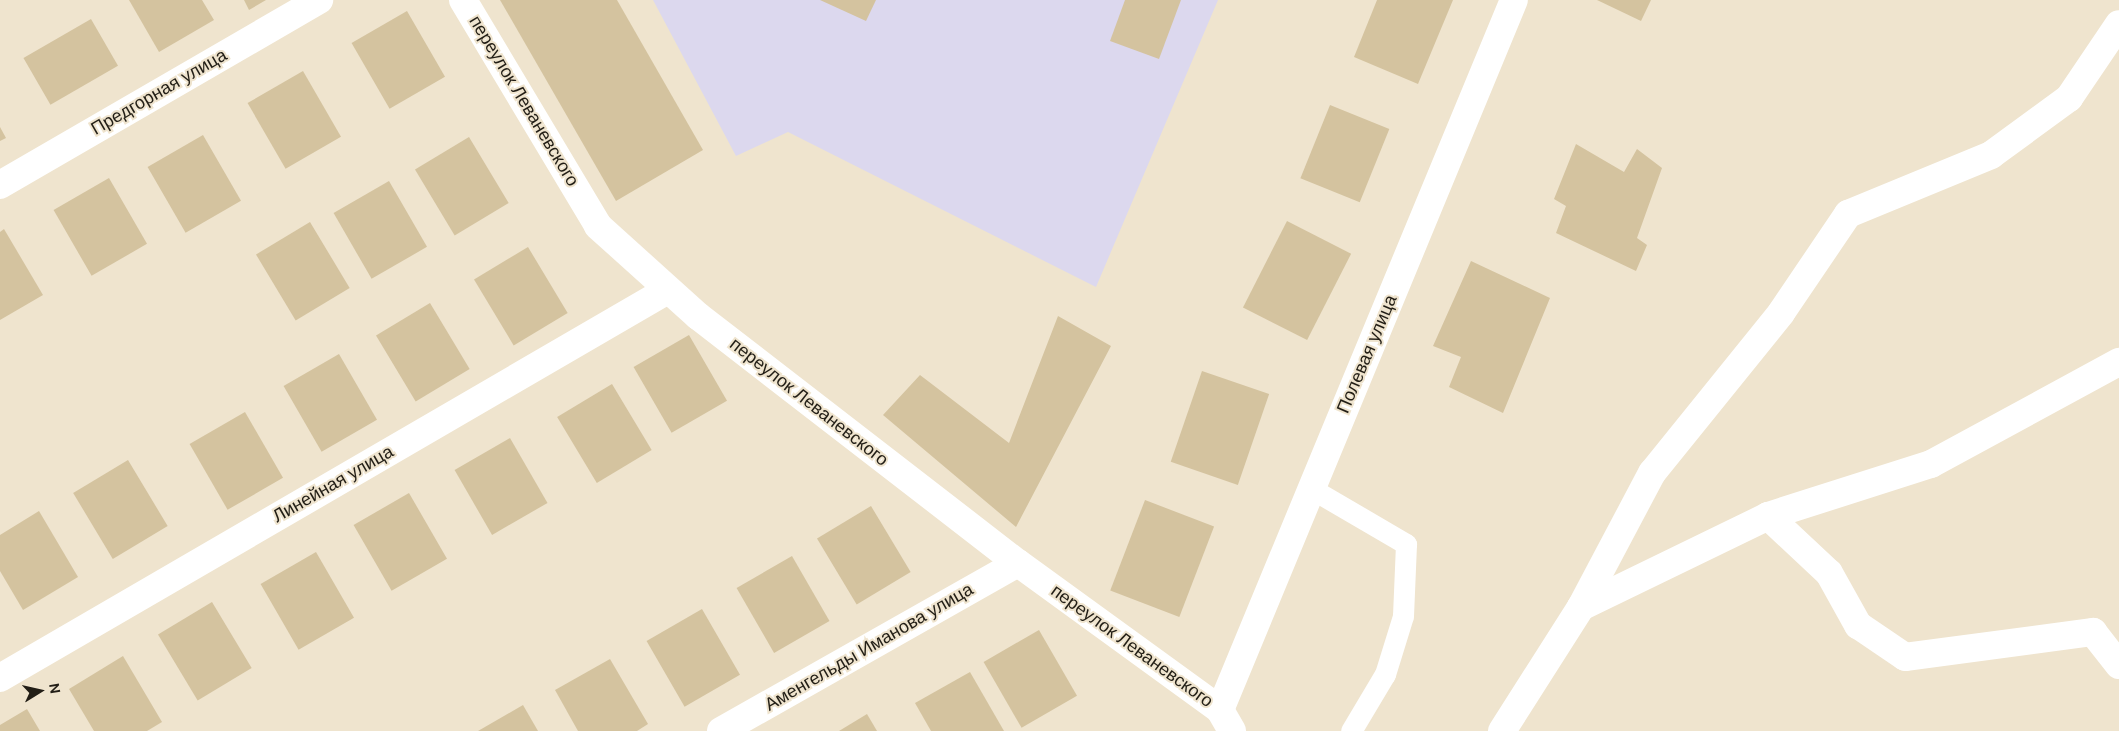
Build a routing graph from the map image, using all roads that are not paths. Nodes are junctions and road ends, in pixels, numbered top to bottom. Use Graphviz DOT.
graph roads {
  1 [pos="318,0"];
  2 [pos="463,0"];
  3 [pos="1514,0"];
  4 [pos="2119,24"];
  5 [pos="0,185"];
  6 [pos="666,291"];
  7 [pos="2119,362"];
  8 [pos="1312,489"];
  9 [pos="1768,516"];
  10 [pos="1018,563"];
  11 [pos="1581,608"];
  12 [pos="2119,665"];
  13 [pos="0,678"];
  14 [pos="1226,720"];
  15 [pos="721,731"];
  16 [pos="1351,731"];
  17 [pos="1502,731"];
  1 -- 5 [label="street, Предгорная улица"];
  2 -- 6 [label="street, переулок Леваневского"];
  3 -- 8 [label="street, Полевая улица"];
  4 -- 11 [label="street"];
  6 -- 10 [label="street, переулок Леваневского"];
  6 -- 13 [label="street, Линейная улица"];
  7 -- 9 [label="street"];
  8 -- 14 [label="street, Полевая улица"];
  8 -- 16 [label="lane"];
  9 -- 11 [label="street"];
  9 -- 12 [label="street"];
  10 -- 14 [label="street, переулок Леваневского"];
  10 -- 15 [label="street, Аменгельды Иманова улица"];
  11 -- 17 [label="street"];
}
